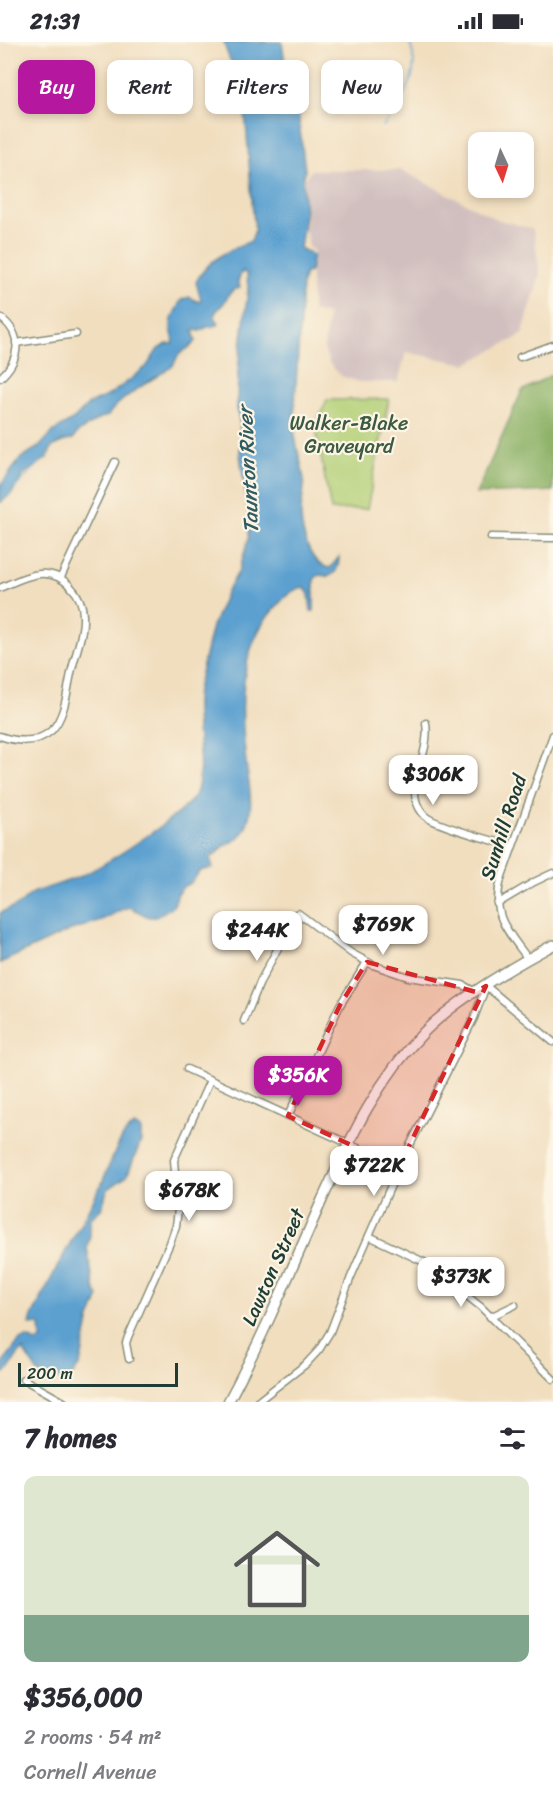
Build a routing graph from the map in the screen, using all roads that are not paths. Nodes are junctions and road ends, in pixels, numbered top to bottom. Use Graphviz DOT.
graph roads {
  1 [pos="0,317"];
  2 [pos="76,334"];
  3 [pos="16,343"];
  4 [pos="553,345"];
  5 [pos="520,357"];
  6 [pos="0,378"];
  7 [pos="115,462"];
  8 [pos="491,537"];
  9 [pos="553,538"];
  10 [pos="61,577"];
  11 [pos="0,588"];
  12 [pos="426,723"];
  13 [pos="553,735"];
  14 [pos="0,736"];
  15 [pos="513,846"];
  16 [pos="553,873"];
  17 [pos="497,904"];
  18 [pos="553,945"];
  19 [pos="528,959"];
  20 [pos="367,962"];
  21 [pos="486,986"];
  22 [pos="476,992"];
  23 [pos="244,1021"];
  24 [pos="553,1042"];
  25 [pos="187,1069"];
  26 [pos="210,1080"];
  27 [pos="288,1116"];
  28 [pos="348,1144"];
  29 [pos="399,1167"];
  30 [pos="369,1236"];
  31 [pos="515,1305"];
  32 [pos="490,1317"];
  33 [pos="129,1359"];
  34 [pos="23,1379"];
  35 [pos="553,1379"];
  36 [pos="267,1399"];
  37 [pos="64,1402"];
  38 [pos="228,1402"];
  39 [pos="257,1402"];
  1 -- 3 [label="street"];
  2 -- 3 [label="street"];
  3 -- 6 [label="street"];
  4 -- 5 [label="street"];
  7 -- 10 [label="street"];
  8 -- 9 [label="street"];
  10 -- 11 [label="street"];
  10 -- 14 [label="street"];
  12 -- 15 [label="street"];
  13 -- 15 [label="street, Sunhill Road"];
  15 -- 17 [label="street, Sunhill Road"];
  16 -- 17 [label="street"];
  17 -- 19 [label="street, Sunhill Road"];
  18 -- 19 [label="main road, Lawton Street"];
  19 -- 21 [label="main road, Lawton Street"];
  20 -- 22 [label="street"];
  20 -- 23 [label="street"];
  20 -- 27 [label="street"];
  21 -- 22 [label="main road, Lawton Street"];
  21 -- 24 [label="street"];
  21 -- 29 [label="street"];
  22 -- 28 [label="main road, Lawton Street"];
  25 -- 26 [label="street"];
  26 -- 27 [label="street"];
  26 -- 33 [label="street"];
  27 -- 28 [label="street"];
  28 -- 29 [label="street"];
  28 -- 38 [label="main road, Lawton Street"];
  29 -- 30 [label="street"];
  30 -- 32 [label="street"];
  30 -- 36 [label="street"];
  31 -- 32 [label="street"];
  32 -- 35 [label="street"];
  34 -- 37 [label="street"];
  36 -- 39 [label="street"];
}
